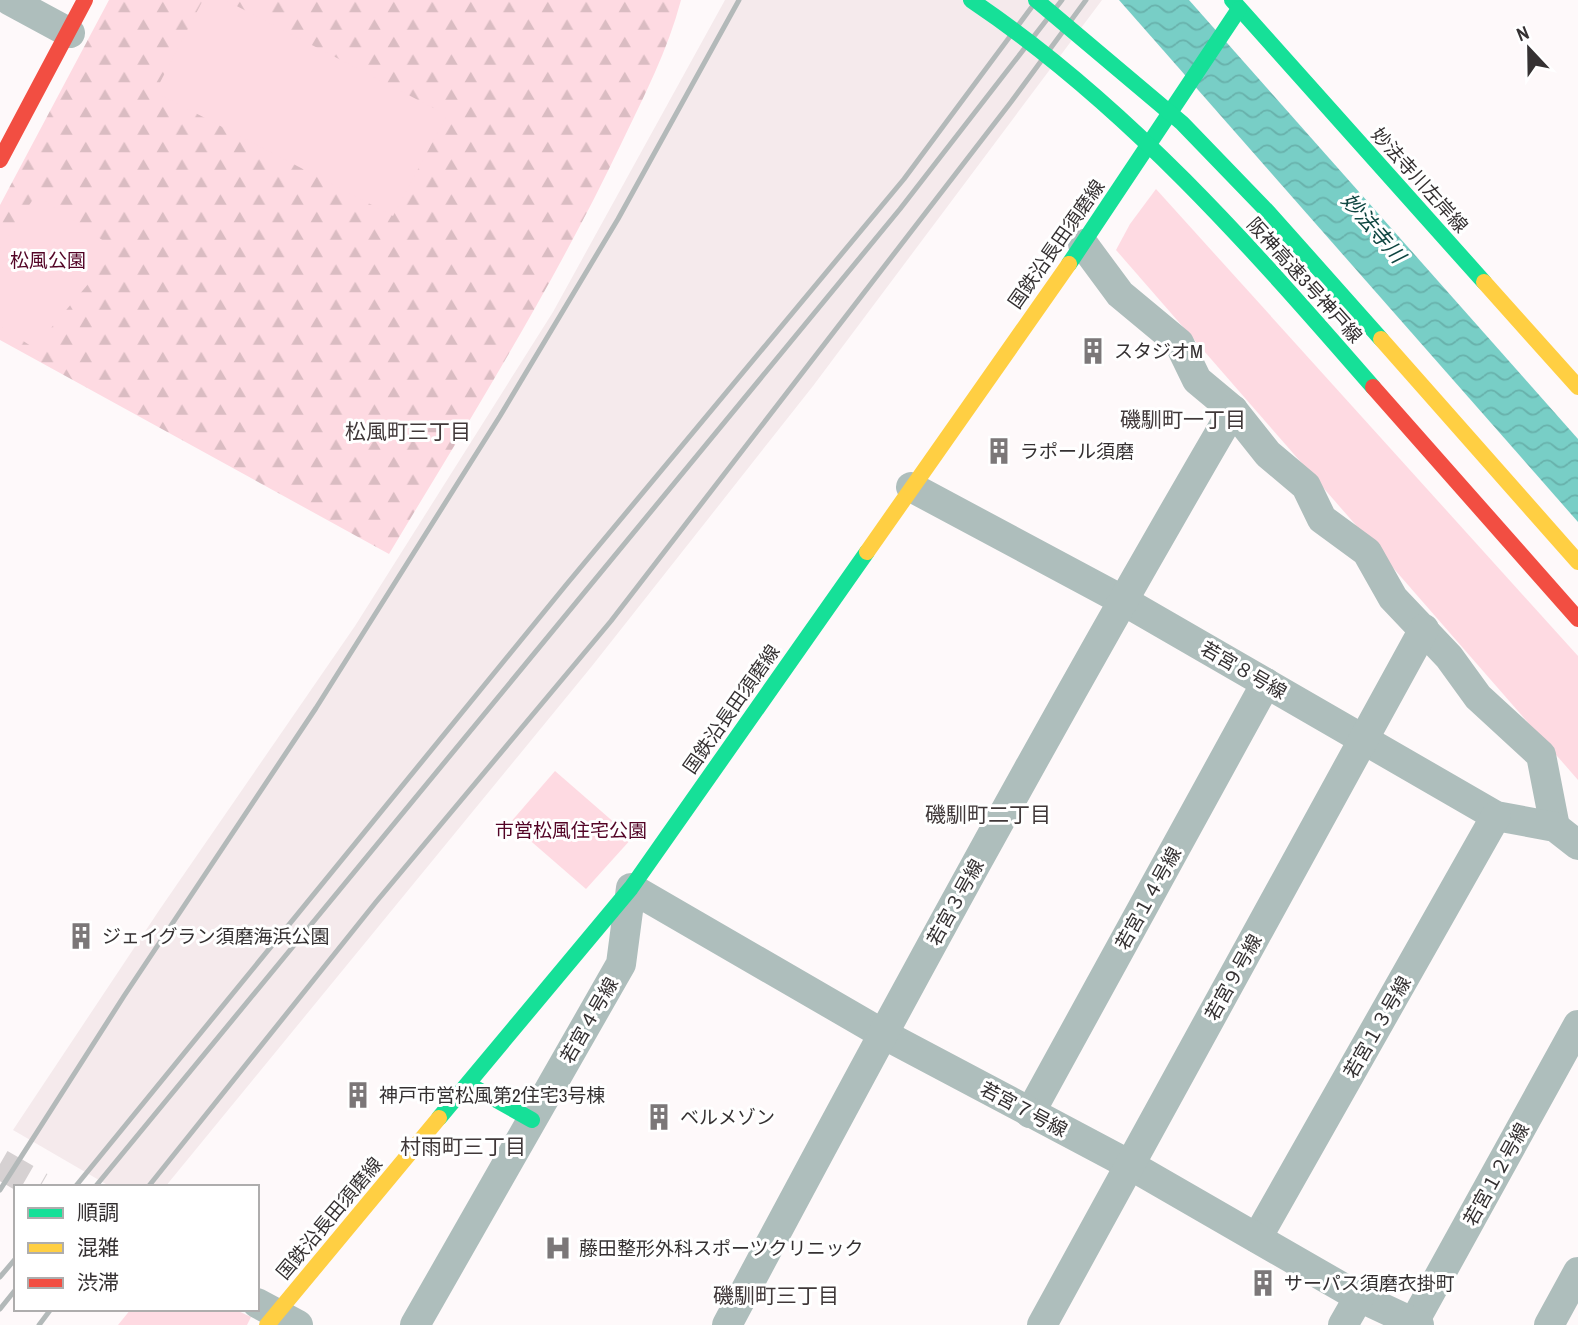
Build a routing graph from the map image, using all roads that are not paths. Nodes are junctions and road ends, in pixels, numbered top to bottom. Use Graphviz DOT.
graph roads {
  1 [pos="9,0"];
  2 [pos="85,0"];
  3 [pos="971,0"];
  4 [pos="1036,0"];
  5 [pos="1235,4"];
  6 [pos="70,33"];
  7 [pos="0,160"];
  8 [pos="1083,244"];
  9 [pos="1578,387"];
  10 [pos="1233,410"];
  11 [pos="911,487"];
  12 [pos="1578,562"];
  13 [pos="1122,600"];
  14 [pos="1578,620"];
  15 [pos="1424,629"];
  16 [pos="1266,683"];
  17 [pos="1363,739"];
  18 [pos="1496,816"];
  19 [pos="1566,836"];
  20 [pos="631,888"];
  21 [pos="1578,1025"];
  22 [pos="883,1034"];
  23 [pos="468,1084"];
  24 [pos="1030,1113"];
  25 [pos="531,1120"];
  26 [pos="1130,1166"];
  27 [pos="1257,1238"];
  28 [pos="1578,1272"];
  29 [pos="1359,1297"];
  30 [pos="275,1316"];
  31 [pos="1417,1324"];
  32 [pos="415,1325"];
  33 [pos="727,1325"];
  34 [pos="1042,1325"];
  35 [pos="1343,1325"];
  36 [pos="1549,1325"];
  1 -- 6 [label="street"];
  2 -- 6 [label="main road"];
  3 -- 14 [label="main road, 阪神高速3号神戸線, bridge"];
  4 -- 12 [label="main road, 阪神高速3号神戸線, bridge"];
  5 -- 8 [label="main road, 国鉄沿長田須磨線"];
  5 -- 9 [label="main road, 妙法寺川左岸線"];
  6 -- 7 [label="main road"];
  8 -- 10 [label="street"];
  8 -- 11 [label="main road, 国鉄沿長田須磨線"];
  10 -- 13 [label="street, 若宮３号線"];
  10 -- 15 [label="street"];
  11 -- 13 [label="street, 若宮８号線"];
  11 -- 20 [label="main road, 国鉄沿長田須磨線"];
  13 -- 16 [label="street, 若宮８号線"];
  13 -- 22 [label="street, 若宮３号線"];
  15 -- 17 [label="street, 若宮９号線"];
  15 -- 19 [label="street"];
  16 -- 17 [label="street, 若宮８号線"];
  16 -- 24 [label="street, 若宮１４号線"];
  17 -- 18 [label="street, 若宮８号線"];
  17 -- 26 [label="street, 若宮９号線"];
  18 -- 19 [label="street, 若宮８号線"];
  18 -- 27 [label="street, 若宮１３号線"];
  20 -- 22 [label="street, 若宮７号線"];
  20 -- 23 [label="main road, 国鉄沿長田須磨線"];
  20 -- 25 [label="street, 若宮４号線"];
  21 -- 31 [label="street, 若宮１２号線"];
  22 -- 24 [label="street, 若宮７号線"];
  22 -- 33 [label="street, 若宮３号線"];
  23 -- 25 [label="main road"];
  23 -- 30 [label="main road, 国鉄沿長田須磨線"];
  24 -- 26 [label="street, 若宮７号線"];
  25 -- 32 [label="street, 若宮４号線"];
  26 -- 27 [label="street, 若宮７号線"];
  26 -- 34 [label="street, 若宮９号線"];
  27 -- 29 [label="street, 若宮７号線"];
  28 -- 36 [label="street"];
  29 -- 31 [label="street, 若宮７号線"];
  29 -- 35 [label="street"];
}
